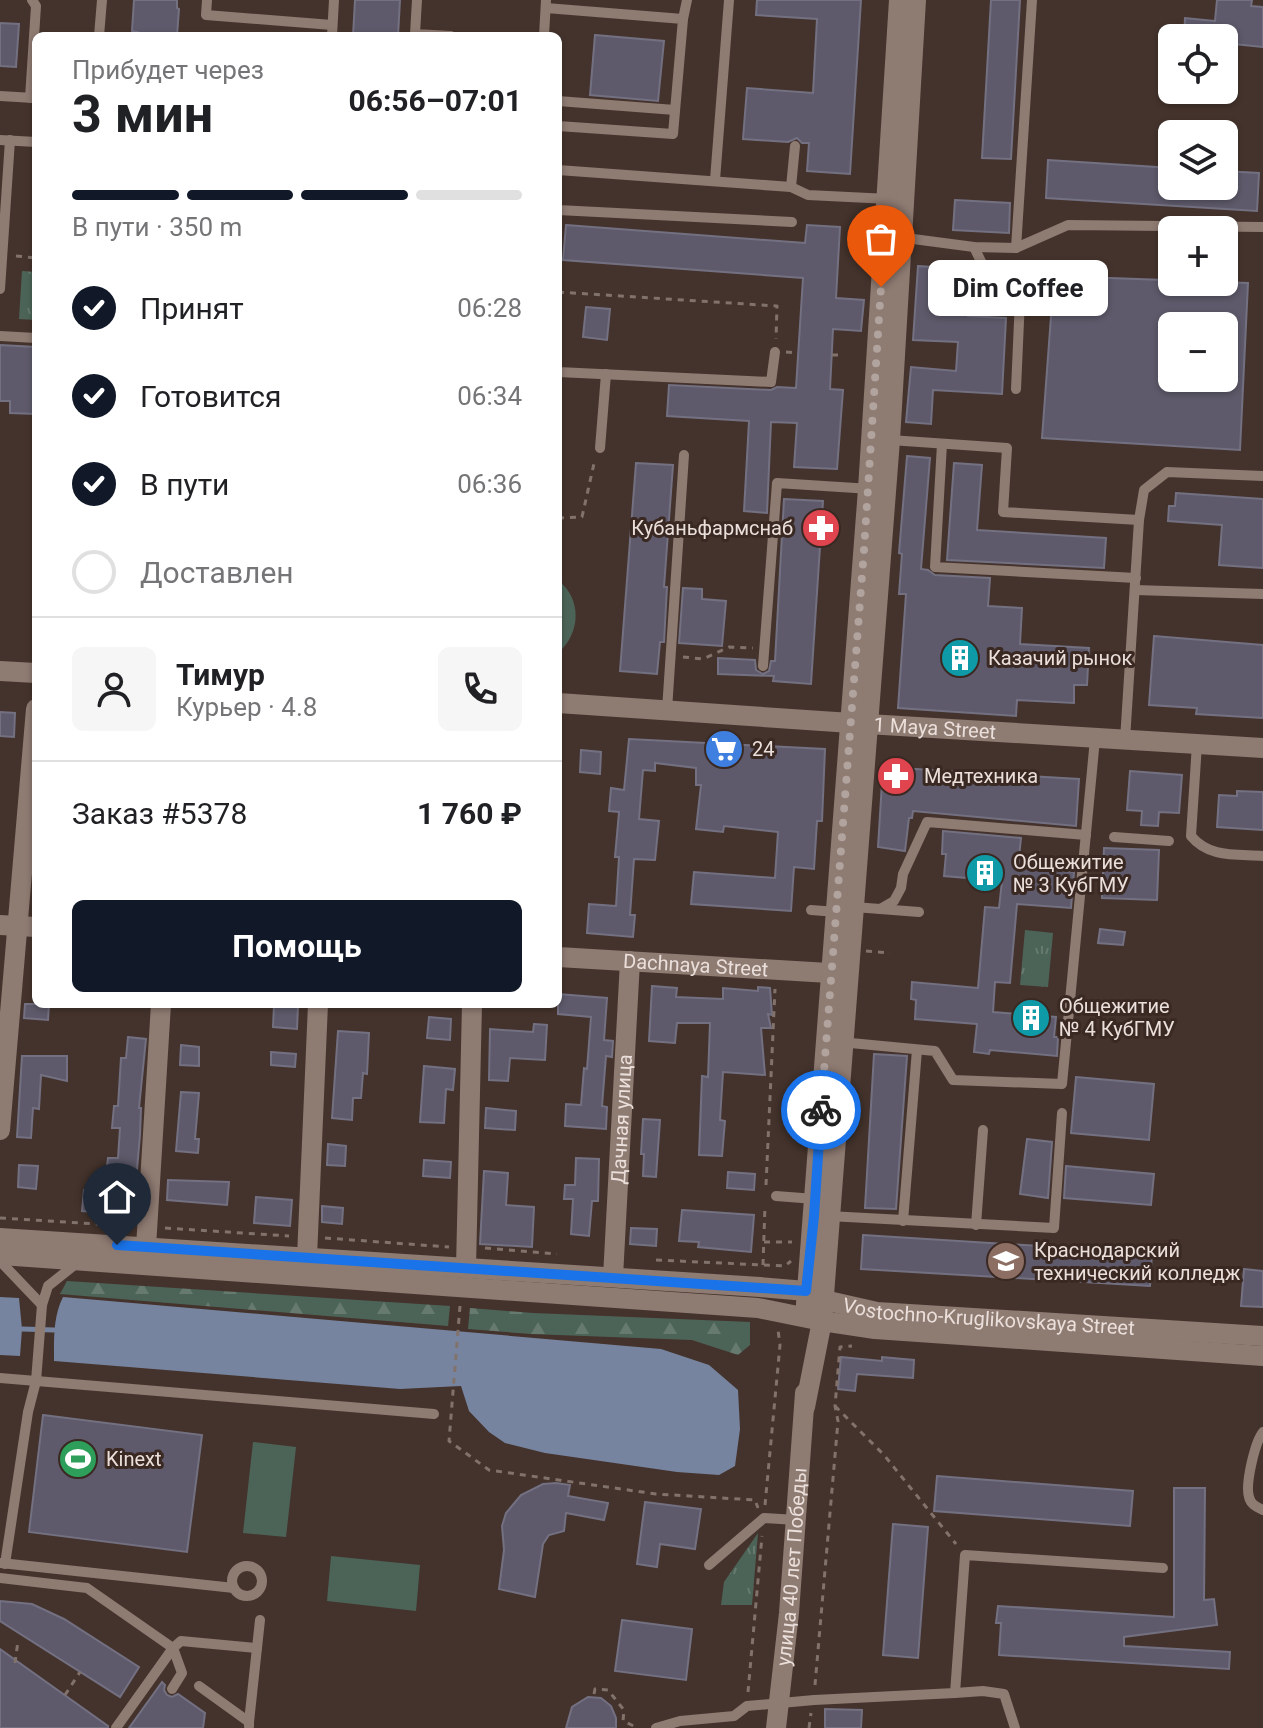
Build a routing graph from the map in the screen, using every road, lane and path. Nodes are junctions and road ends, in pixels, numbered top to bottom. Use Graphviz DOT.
graph roads {
  1 [pos="32,0"];
  2 [pos="102,0"];
  3 [pos="207,0"];
  4 [pos="334,0"];
  5 [pos="417,0"];
  6 [pos="687,0"];
  7 [pos="729,0"];
  8 [pos="899,0"];
  9 [pos="916,0"];
  10 [pos="1032,0"];
  11 [pos="546,4"];
  12 [pos="683,19"];
  13 [pos="332,30"];
  14 [pos="35,32"];
  15 [pos="99,32"];
  16 [pos="415,32"];
  17 [pos="544,32"];
  18 [pos="0,96"];
  19 [pos="32,98"];
  20 [pos="562,101"];
  21 [pos="675,110"];
  22 [pos="562,126"];
  23 [pos="5,140"];
  24 [pos="32,142"];
  25 [pos="795,146"];
  26 [pos="562,170"];
  27 [pos="715,180"];
  28 [pos="791,187"];
  29 [pos="896,199"];
  30 [pos="3,206"];
  31 [pos="562,210"];
  32 [pos="792,222"];
  33 [pos="1263,227"];
  34 [pos="893,236"];
  35 [pos="974,247"];
  36 [pos="1016,248"];
  37 [pos="852,254"];
  38 [pos="3,255"];
  39 [pos="869,255"];
  40 [pos="32,258"];
  41 [pos="0,289"];
  42 [pos="562,292"];
  43 [pos="0,336"];
  44 [pos="32,338"];
  45 [pos="775,352"];
  46 [pos="798,353"];
  47 [pos="832,355"];
  48 [pos="838,355"];
  49 [pos="562,372"];
  50 [pos="606,374"];
  51 [pos="1016,389"];
  52 [pos="890,440"];
  53 [pos="942,444"];
  54 [pos="600,448"];
  55 [pos="684,455"];
  56 [pos="1263,476"];
  57 [pos="877,489"];
  58 [pos="562,518"];
  59 [pos="1139,520"];
  60 [pos="1135,584"];
  61 [pos="1263,594"];
  62 [pos="764,649"];
  63 [pos="670,657"];
  64 [pos="763,666"];
  65 [pos="0,671"];
  66 [pos="32,673"];
  67 [pos="562,703"];
  68 [pos="667,710"];
  69 [pos="860,724"];
  70 [pos="1095,739"];
  71 [pos="1125,740"];
  72 [pos="1197,744"];
  73 [pos="1263,748"];
  74 [pos="32,757"];
  75 [pos="1086,835"];
  76 [pos="1114,837"];
  77 [pos="1169,841"];
  78 [pos="1263,856"];
  79 [pos="880,909"];
  80 [pos="811,910"];
  81 [pos="845,910"];
  82 [pos="919,912"];
  83 [pos="18,926"];
  84 [pos="859,951"];
  85 [pos="890,953"];
  86 [pos="562,957"];
  87 [pos="630,961"];
  88 [pos="776,970"];
  89 [pos="840,974"];
  90 [pos="161,1008"];
  91 [pos="318,1008"];
  92 [pos="472,1008"];
  93 [pos="834,1042"];
  94 [pos="917,1050"];
  95 [pos="1062,1113"];
  96 [pos="0,1130"];
  97 [pos="983,1130"];
  98 [pos="776,1196"];
  99 [pos="819,1210"];
  100 [pos="0,1218"];
  101 [pos="903,1221"];
  102 [pos="976,1225"];
  103 [pos="147,1237"];
  104 [pos="0,1238"];
  105 [pos="764,1242"];
  106 [pos="801,1243"];
  107 [pos="308,1247"];
  108 [pos="570,1255"];
  109 [pos="796,1257"];
  110 [pos="0,1258"];
  111 [pos="466,1258"];
  112 [pos="644,1260"];
  113 [pos="79,1261"];
  114 [pos="763,1265"];
  115 [pos="613,1277"];
  116 [pos="815,1295"];
  117 [pos="461,1298"];
  118 [pos="42,1305"];
  119 [pos="814,1319"];
  120 [pos="772,1322"];
  121 [pos="1263,1336"];
  122 [pos="840,1347"];
  123 [pos="1263,1356"];
  124 [pos="0,1378"];
  125 [pos="36,1381"];
  126 [pos="835,1406"];
  127 [pos="434,1414"];
  128 [pos="1263,1432"];
  129 [pos="1263,1510"];
  130 [pos="764,1518"];
  131 [pos="797,1520"];
  132 [pos="965,1555"];
  133 [pos="2,1563"];
  134 [pos="709,1565"];
  135 [pos="1163,1568"];
  136 [pos="0,1578"];
  137 [pos="234,1588"];
  138 [pos="260,1620"];
  139 [pos="18,1641"];
  140 [pos="173,1648"];
  141 [pos="257,1648"];
  142 [pos="15,1663"];
  143 [pos="80,1672"];
  144 [pos="199,1686"];
  145 [pos="172,1689"];
  146 [pos="955,1693"];
  147 [pos="594,1694"];
  148 [pos="65,1695"];
  149 [pos="814,1700"];
  150 [pos="779,1702"];
  151 [pos="747,1706"];
  152 [pos="623,1721"];
  153 [pos="249,1725"];
  154 [pos="116,1728"];
  155 [pos="623,1728"];
  156 [pos="638,1728"];
  157 [pos="656,1728"];
  158 [pos="776,1728"];
  159 [pos="809,1728"];
  160 [pos="1015,1728"];
  1 -- 14 [label="lane"];
  2 -- 15 [label="lane"];
  3 -- 13 [label="lane"];
  4 -- 13 [label="lane"];
  5 -- 16 [label="lane"];
  6 -- 12 [label="lane"];
  7 -- 27 [label="lane"];
  8 -- 29 [label="street"];
  9 -- 29 [label="street"];
  10 -- 36 [label="lane"];
  11 -- 12 [label="lane"];
  11 -- 17 [label="lane"];
  12 -- 21 [label="lane"];
  18 -- 19 [label="lane"];
  20 -- 21 [label="lane"];
  21 -- 22 [label="lane"];
  23 -- 24 [label="lane"];
  23 -- 30 [label="lane"];
  25 -- 28 [label="lane"];
  26 -- 27 [label="lane"];
  27 -- 28 [label="lane"];
  28 -- 29 [label="lane"];
  29 -- 34 [label="street"];
  30 -- 38 [label="lane"];
  31 -- 32 [label="lane"];
  33 -- 36 [label="lane"];
  34 -- 35 [label="lane"];
  34 -- 52 [label="street"];
  34 -- 57 [label="street"];
  35 -- 36 [label="lane"];
  35 -- 51 [label="lane"];
  37 -- 39 [label="path"];
  38 -- 40 [label="path"];
  38 -- 41 [label="lane"];
  42 -- 45 [label="path"];
  43 -- 44 [label="lane"];
  45 -- 46 [label="path"];
  45 -- 50 [label="lane"];
  47 -- 48 [label="path"];
  49 -- 50 [label="lane"];
  50 -- 54 [label="lane"];
  52 -- 53 [label="lane"];
  52 -- 57 [label="street"];
  53 -- 59 [label="lane"];
  53 -- 60 [label="lane"];
  54 -- 58 [label="path"];
  55 -- 63 [label="lane"];
  56 -- 59 [label="lane"];
  57 -- 62 [label="lane"];
  57 -- 69 [label="street, улица 40 лет Победы"];
  59 -- 60 [label="lane"];
  60 -- 61 [label="lane"];
  60 -- 71 [label="lane"];
  62 -- 63 [label="path"];
  62 -- 64 [label="lane"];
  63 -- 68 [label="lane"];
  65 -- 66 [label="street"];
  67 -- 68 [label="street, 1 Maya Street"];
  68 -- 69 [label="street, 1 Maya Street"];
  69 -- 70 [label="street, 1 Maya Street"];
  69 -- 81 [label="street, улица 40 лет Победы"];
  70 -- 71 [label="street, 1 Maya Street"];
  70 -- 75 [label="lane"];
  71 -- 72 [label="street, 1 Maya Street"];
  72 -- 73 [label="street, 1 Maya Street"];
  72 -- 78 [label="lane"];
  74 -- 83 [label="street"];
  75 -- 79 [label="lane"];
  75 -- 94 [label="lane"];
  76 -- 77 [label="lane"];
  79 -- 81 [label="lane"];
  79 -- 82 [label="lane"];
  80 -- 81 [label="lane"];
  81 -- 89 [label="street, улица 40 лет Победы"];
  83 -- 96 [label="street"];
  84 -- 85 [label="path"];
  86 -- 87 [label="street, Dachnaya Street"];
  87 -- 88 [label="street, Dachnaya Street"];
  87 -- 115 [label="street, Дачная улица"];
  88 -- 89 [label="street, Dachnaya Street"];
  88 -- 105 [label="path"];
  89 -- 93 [label="street, улица 40 лет Победы"];
  90 -- 103 [label="street"];
  91 -- 107 [label="street"];
  92 -- 111 [label="street"];
  93 -- 94 [label="lane"];
  93 -- 99 [label="street, улица 40 лет Победы"];
  94 -- 101 [label="lane"];
  95 -- 102 [label="lane"];
  97 -- 102 [label="lane"];
  98 -- 99 [label="lane"];
  99 -- 101 [label="lane"];
  99 -- 116 [label="street, улица 40 лет Победы"];
  100 -- 103 [label="path"];
  101 -- 102 [label="lane"];
  103 -- 104 [label="street, Vostochno-Kruglikovskaya Street"];
  103 -- 107 [label="street, Vostochno-Kruglikovskaya Street"];
  103 -- 107 [label="path"];
  105 -- 106 [label="path"];
  105 -- 114 [label="path"];
  107 -- 111 [label="street, Vostochno-Kruglikovskaya Street"];
  107 -- 111 [label="path"];
  108 -- 111 [label="path"];
  109 -- 114 [label="path"];
  110 -- 113 [label="street, Vostochno-Kruglikovskaya Street"];
  110 -- 118 [label="lane"];
  111 -- 115 [label="street, Vostochno-Kruglikovskaya Street"];
  112 -- 114 [label="path"];
  113 -- 118 [label="lane"];
  113 -- 119 [label="street, Vostochno-Kruglikovskaya Street"];
  115 -- 116 [label="street, Vostochno-Kruglikovskaya Street"];
  116 -- 119 [label="street, улица 40 лет Победы"];
  116 -- 121 [label="street, Vostochno-Kruglikovskaya Street"];
  117 -- 130 [label="path"];
  118 -- 125 [label="lane"];
  119 -- 123 [label="street, Vostochno-Kruglikovskaya Street"];
  119 -- 131 [label="street, улица 40 лет Победы"];
  120 -- 130 [label="path"];
  122 -- 126 [label="path"];
  124 -- 125 [label="lane"];
  125 -- 127 [label="lane"];
  125 -- 133 [label="lane"];
  126 -- 132 [label="path"];
  126 -- 149 [label="path"];
  128 -- 129 [label="lane"];
  130 -- 131 [label="lane"];
  130 -- 134 [label="lane"];
  130 -- 151 [label="path"];
  131 -- 150 [label="street, улица 40 лет Победы"];
  132 -- 135 [label="lane"];
  132 -- 146 [label="lane"];
  133 -- 137 [label="lane"];
  136 -- 140 [label="lane"];
  138 -- 141 [label="lane"];
  139 -- 142 [label="path"];
  140 -- 141 [label="lane"];
  140 -- 145 [label="lane"];
  140 -- 154 [label="lane"];
  141 -- 153 [label="lane"];
  143 -- 148 [label="path"];
  144 -- 153 [label="lane"];
  146 -- 149 [label="lane"];
  146 -- 160 [label="lane"];
  147 -- 152 [label="path"];
  149 -- 150 [label="lane"];
  149 -- 159 [label="path"];
  150 -- 151 [label="lane"];
  150 -- 158 [label="street, улица 40 лет Победы"];
  151 -- 157 [label="lane"];
  152 -- 155 [label="path"];
  152 -- 156 [label="path"];
}
